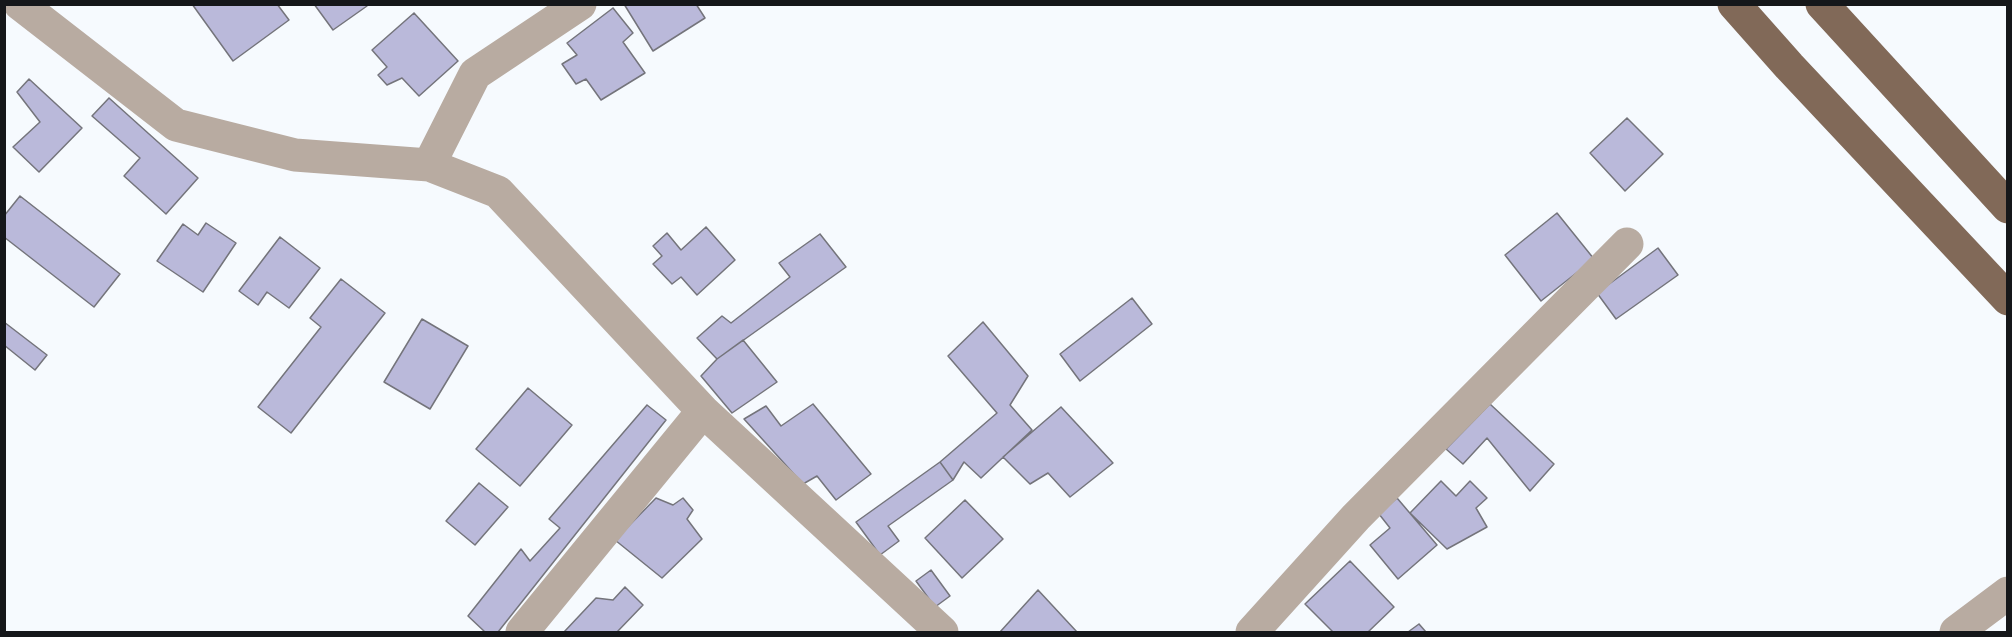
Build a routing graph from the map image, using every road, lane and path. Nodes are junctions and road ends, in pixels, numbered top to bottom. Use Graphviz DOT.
graph roads {
  1 [pos="20,4"];
  2 [pos="580,4"];
  3 [pos="1734,4"];
  4 [pos="1822,4"];
  5 [pos="429,165"];
  6 [pos="2007,207"];
  7 [pos="1627,244"];
  8 [pos="2007,299"];
  9 [pos="703,411"];
  10 [pos="2007,592"];
  11 [pos="522,633"];
  12 [pos="942,633"];
  13 [pos="1252,633"];
  14 [pos="1956,633"];
  1 -- 5 [label="street"];
  2 -- 5 [label="street"];
  3 -- 8 [label="main road"];
  4 -- 6 [label="main road"];
  5 -- 9 [label="street"];
  7 -- 13 [label="street"];
  9 -- 11 [label="street"];
  9 -- 12 [label="street"];
  10 -- 14 [label="street"];
}
